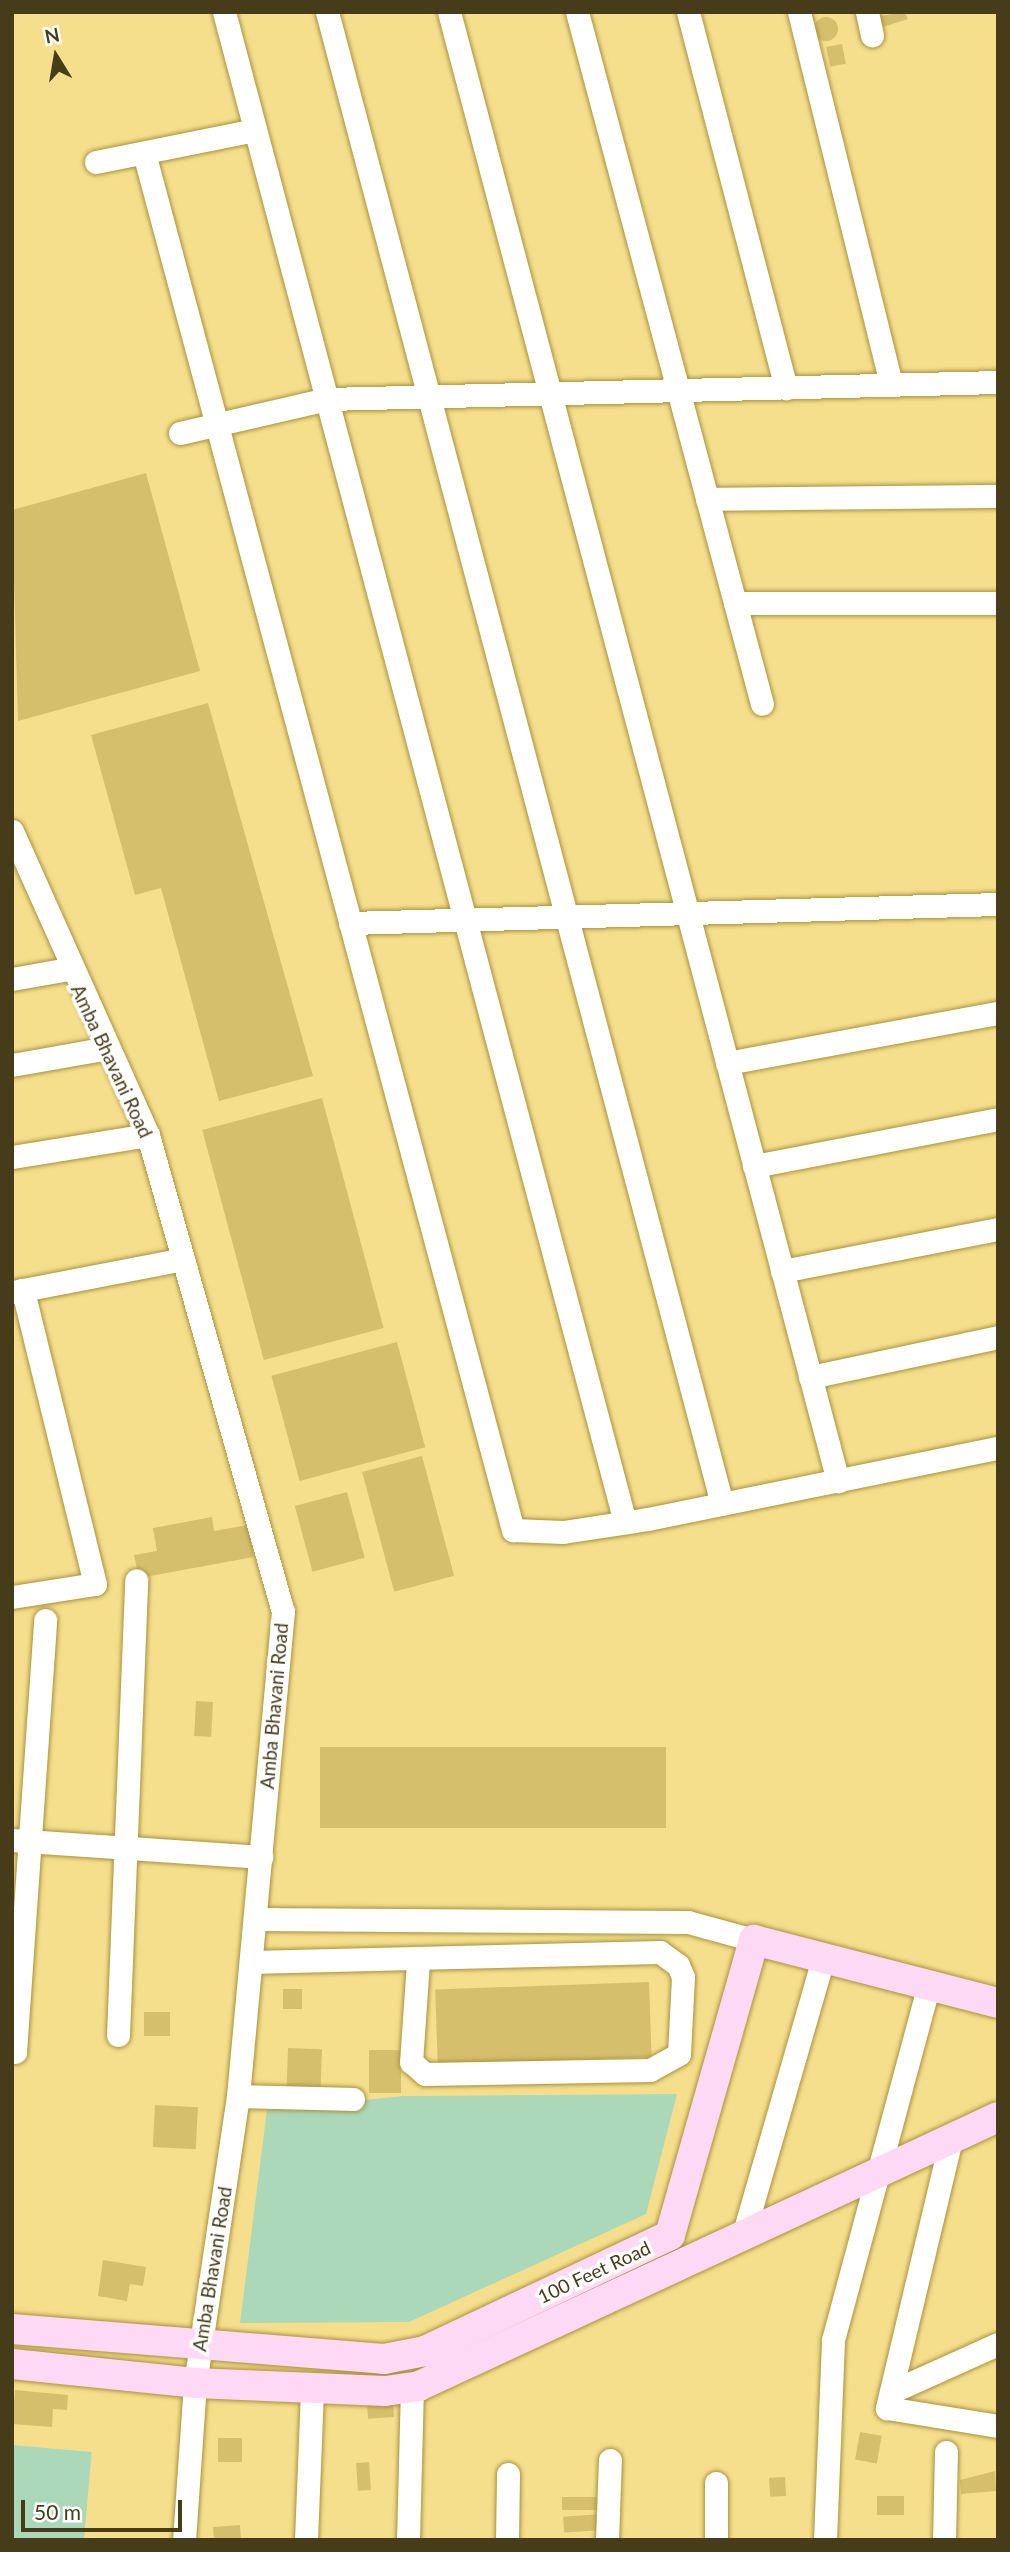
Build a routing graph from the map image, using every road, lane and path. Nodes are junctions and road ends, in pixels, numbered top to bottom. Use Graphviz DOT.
graph roads {
  1 [pos="224,12"];
  2 [pos="327,12"];
  3 [pos="449,12"];
  4 [pos="577,12"];
  5 [pos="688,12"];
  6 [pos="799,12"];
  7 [pos="867,12"];
  8 [pos="872,35"];
  9 [pos="255,130"];
  10 [pos="145,153"];
  11 [pos="96,162"];
  12 [pos="998,383"];
  13 [pos="891,385"];
  14 [pos="786,388"];
  15 [pos="678,391"];
  16 [pos="549,394"];
  17 [pos="427,397"];
  18 [pos="327,399"];
  19 [pos="217,425"];
  20 [pos="180,433"];
  21 [pos="998,496"];
  22 [pos="707,499"];
  23 [pos="735,603"];
  24 [pos="998,603"];
  25 [pos="762,704"];
  26 [pos="12,831"];
  27 [pos="998,904"];
  28 [pos="687,913"];
  29 [pos="566,916"];
  30 [pos="465,919"];
  31 [pos="350,923"];
  32 [pos="69,969"];
  33 [pos="12,979"];
  34 [pos="998,1013"];
  35 [pos="107,1048"];
  36 [pos="727,1063"];
  37 [pos="12,1065"];
  38 [pos="998,1119"];
  39 [pos="148,1135"];
  40 [pos="12,1157"];
  41 [pos="754,1166"];
  42 [pos="998,1229"];
  43 [pos="183,1259"];
  44 [pos="782,1272"];
  45 [pos="18,1291"];
  46 [pos="998,1337"];
  47 [pos="810,1377"];
  48 [pos="998,1448"];
  49 [pos="838,1481"];
  50 [pos="722,1504"];
  51 [pos="625,1522"];
  52 [pos="136,1580"];
  53 [pos="12,1597"];
  54 [pos="46,1620"];
  55 [pos="22,1840"];
  56 [pos="124,1849"];
  57 [pos="261,1857"];
  58 [pos="255,1919"];
  59 [pos="754,1940"];
  60 [pos="823,1958"];
  61 [pos="418,1961"];
  62 [pos="251,1962"];
  63 [pos="929,1985"];
  64 [pos="998,2003"];
  65 [pos="118,2035"];
  66 [pos="15,2052"];
  67 [pos="238,2096"];
  68 [pos="353,2099"];
  69 [pos="998,2118"];
  70 [pos="951,2139"];
  71 [pos="875,2175"];
  72 [pos="743,2236"];
  73 [pos="12,2329"];
  74 [pos="998,2344"];
  75 [pos="200,2347"];
  76 [pos="12,2364"];
  77 [pos="195,2383"];
  78 [pos="412,2387"];
  79 [pos="312,2388"];
  80 [pos="891,2392"];
  81 [pos="998,2426"];
  82 [pos="946,2452"];
  83 [pos="610,2460"];
  84 [pos="508,2474"];
  85 [pos="716,2483"];
  86 [pos="184,2540"];
  87 [pos="306,2540"];
  88 [pos="408,2540"];
  89 [pos="507,2540"];
  90 [pos="607,2540"];
  91 [pos="716,2540"];
  92 [pos="825,2540"];
  93 [pos="944,2540"];
  1 -- 9 [label="street"];
  2 -- 17 [label="street"];
  3 -- 16 [label="street"];
  4 -- 15 [label="street"];
  5 -- 14 [label="street"];
  6 -- 13 [label="street"];
  7 -- 8 [label="street"];
  9 -- 10 [label="street"];
  9 -- 18 [label="street"];
  10 -- 11 [label="street"];
  10 -- 19 [label="street"];
  12 -- 13 [label="street"];
  13 -- 14 [label="street"];
  14 -- 15 [label="street"];
  15 -- 16 [label="street"];
  15 -- 22 [label="street"];
  16 -- 17 [label="street"];
  16 -- 28 [label="street"];
  17 -- 18 [label="street"];
  17 -- 29 [label="street"];
  18 -- 19 [label="street"];
  18 -- 30 [label="street"];
  19 -- 20 [label="street"];
  19 -- 31 [label="street"];
  21 -- 22 [label="street"];
  22 -- 23 [label="street"];
  23 -- 24 [label="street"];
  23 -- 25 [label="street"];
  26 -- 32 [label="street, Amba Bhavani Road"];
  27 -- 28 [label="street"];
  28 -- 29 [label="street"];
  28 -- 36 [label="street"];
  29 -- 30 [label="street"];
  29 -- 50 [label="street"];
  30 -- 31 [label="street"];
  30 -- 51 [label="street"];
  31 -- 51 [label="street"];
  32 -- 33 [label="street"];
  32 -- 35 [label="street, Amba Bhavani Road"];
  34 -- 36 [label="street"];
  35 -- 37 [label="street"];
  35 -- 39 [label="street, Amba Bhavani Road"];
  36 -- 41 [label="street"];
  38 -- 41 [label="street"];
  39 -- 40 [label="street"];
  39 -- 43 [label="street, Amba Bhavani Road"];
  41 -- 44 [label="street"];
  42 -- 44 [label="street"];
  43 -- 45 [label="street"];
  43 -- 57 [label="street, Amba Bhavani Road"];
  44 -- 47 [label="street"];
  45 -- 53 [label="street"];
  46 -- 47 [label="street"];
  47 -- 49 [label="street"];
  48 -- 49 [label="street"];
  49 -- 50 [label="street"];
  50 -- 51 [label="street"];
  52 -- 56 [label="street"];
  54 -- 55 [label="street"];
  55 -- 56 [label="street"];
  55 -- 66 [label="street"];
  56 -- 57 [label="street"];
  56 -- 65 [label="street"];
  57 -- 58 [label="street, Amba Bhavani Road"];
  58 -- 59 [label="street"];
  58 -- 62 [label="street, Amba Bhavani Road"];
  59 -- 60 [label="main road"];
  59 -- 75 [label="main road, 100 Feet Road"];
  60 -- 63 [label="main road"];
  60 -- 72 [label="street"];
  61 -- 61 [label="street"];
  61 -- 62 [label="street"];
  62 -- 67 [label="street, Amba Bhavani Road"];
  63 -- 64 [label="main road"];
  63 -- 71 [label="street"];
  67 -- 68 [label="street"];
  67 -- 75 [label="street, Amba Bhavani Road"];
  69 -- 70 [label="main road, 100 Feet Road"];
  70 -- 71 [label="main road, 100 Feet Road"];
  70 -- 80 [label="street"];
  71 -- 72 [label="main road, 100 Feet Road"];
  71 -- 92 [label="street"];
  72 -- 78 [label="main road, 100 Feet Road"];
  73 -- 75 [label="main road, 100 Feet Road"];
  74 -- 80 [label="street"];
  75 -- 77 [label="street, Amba Bhavani Road"];
  76 -- 77 [label="main road, 100 Feet Road"];
  77 -- 79 [label="main road, 100 Feet Road"];
  77 -- 86 [label="street, Amba Bhavani Road"];
  78 -- 79 [label="main road, 100 Feet Road"];
  78 -- 88 [label="street"];
  79 -- 87 [label="street"];
  80 -- 81 [label="street"];
  82 -- 93 [label="street"];
  83 -- 90 [label="street"];
  84 -- 89 [label="street"];
  85 -- 91 [label="street"];
}
